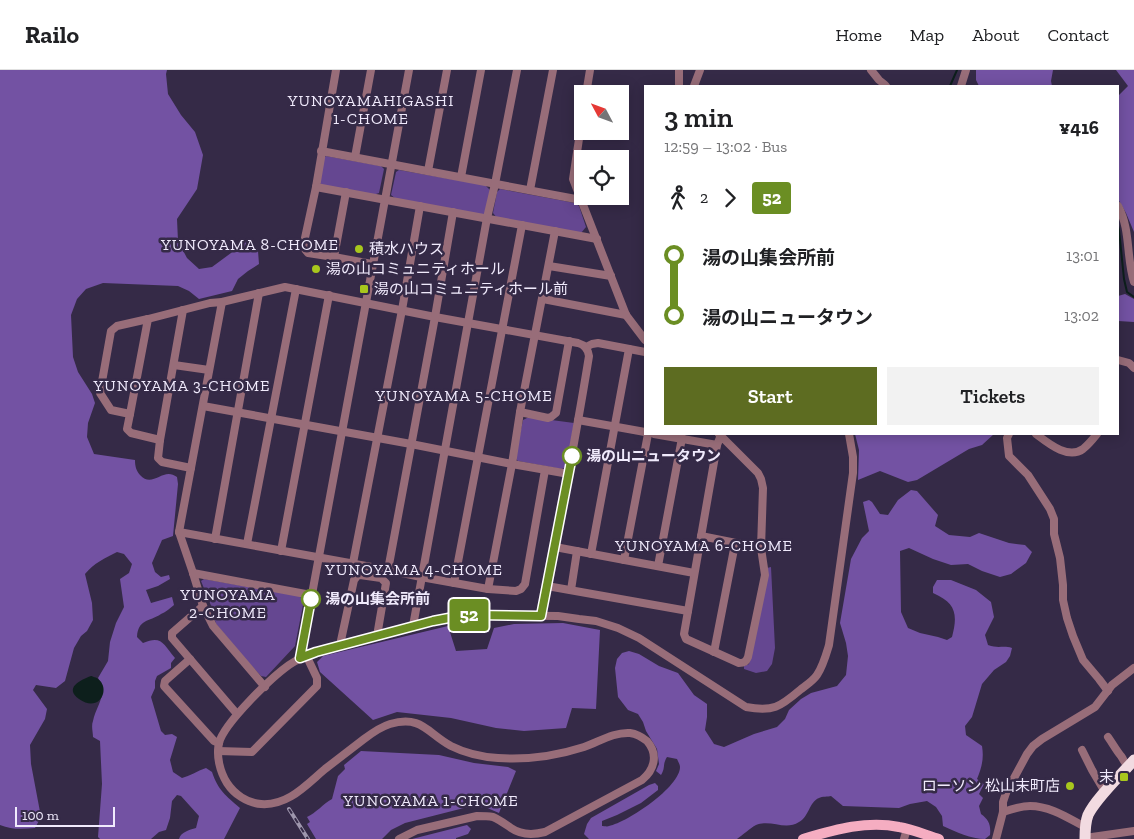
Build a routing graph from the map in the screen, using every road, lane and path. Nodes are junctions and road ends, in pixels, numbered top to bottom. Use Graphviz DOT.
graph roads {
  1 [pos="336,70"];
  2 [pos="371,70"];
  3 [pos="409,70"];
  4 [pos="447,70"];
  5 [pos="481,70"];
  6 [pos="517,70"];
  7 [pos="553,70"];
  8 [pos="590,70"];
  9 [pos="679,70"];
  10 [pos="700,70"];
  11 [pos="871,70"];
  12 [pos="966,70"];
  13 [pos="588,85"];
  14 [pos="679,85"];
  15 [pos="694,85"];
  16 [pos="885,85"];
  17 [pos="961,85"];
  18 [pos="321,152"];
  19 [pos="355,157"];
  20 [pos="391,164"];
  21 [pos="428,171"];
  22 [pos="461,177"];
  23 [pos="495,184"];
  24 [pos="316,186"];
  25 [pos="530,190"];
  26 [pos="346,192"];
  27 [pos="385,199"];
  28 [pos="574,199"];
  29 [pos="583,205"];
  30 [pos="420,206"];
  31 [pos="1119,208"];
  32 [pos="453,212"];
  33 [pos="488,218"];
  34 [pos="522,225"];
  35 [pos="555,231"];
  36 [pos="597,239"];
  37 [pos="334,257"];
  38 [pos="372,264"];
  39 [pos="549,266"];
  40 [pos="612,276"];
  41 [pos="1134,282"];
  42 [pos="296,289"];
  43 [pos="259,293"];
  44 [pos="329,295"];
  45 [pos="543,299"];
  46 [pos="222,302"];
  47 [pos="366,303"];
  48 [pos="183,310"];
  49 [pos="402,310"];
  50 [pos="626,314"];
  51 [pos="435,317"];
  52 [pos="148,319"];
  53 [pos="469,323"];
  54 [pos="502,329"];
  55 [pos="536,335"];
  56 [pos="644,339"];
  57 [pos="569,341"];
  58 [pos="586,347"];
  59 [pos="629,349"];
  60 [pos="644,352"];
  61 [pos="1119,360"];
  62 [pos="174,365"];
  63 [pos="1134,368"];
  64 [pos="208,370"];
  65 [pos="203,406"];
  66 [pos="238,412"];
  67 [pos="520,412"];
  68 [pos="130,414"];
  69 [pos="272,419"];
  70 [pos="578,420"];
  71 [pos="305,425"];
  72 [pos="614,427"];
  73 [pos="342,432"];
  74 [pos="644,433"];
  75 [pos="646,435"];
  76 [pos="661,435"];
  77 [pos="720,435"];
  78 [pos="849,435"];
  79 [pos="1008,435"];
  80 [pos="1038,435"];
  81 [pos="1096,435"];
  82 [pos="378,438"];
  83 [pos="682,438"];
  84 [pos="160,440"];
  85 [pos="411,444"];
  86 [pos="717,445"];
  87 [pos="444,451"];
  88 [pos="478,458"];
  89 [pos="512,464"];
  90 [pos="191,468"];
  91 [pos="545,470"];
  92 [pos="568,474"];
  93 [pos="179,532"];
  94 [pos="701,536"];
  95 [pos="214,539"];
  96 [pos="248,544"];
  97 [pos="735,544"];
  98 [pos="555,547"];
  99 [pos="761,548"];
  100 [pos="281,551"];
  101 [pos="577,551"];
  102 [pos="591,554"];
  103 [pos="318,557"];
  104 [pos="624,560"];
  105 [pos="353,564"];
  106 [pos="658,566"];
  107 [pos="388,570"];
  108 [pos="193,573"];
  109 [pos="694,573"];
  110 [pos="421,578"];
  111 [pos="454,583"];
  112 [pos="547,586"];
  113 [pos="488,589"];
  114 [pos="571,590"];
  115 [pos="311,595"];
  116 [pos="203,606"];
  117 [pos="688,611"];
  118 [pos="541,616"];
  119 [pos="413,626"];
  120 [pos="377,636"];
  121 [pos="340,645"];
  122 [pos="714,652"];
  123 [pos="303,657"];
  124 [pos="190,659"];
  125 [pos="1134,668"];
  126 [pos="265,687"];
  127 [pos="1108,691"];
  128 [pos="237,714"];
  129 [pos="1108,737"];
  130 [pos="219,743"];
  131 [pos="1082,750"];
  132 [pos="218,751"];
  133 [pos="1131,763"];
  134 [pos="1105,792"];
  135 [pos="1003,812"];
  136 [pos="1134,830"];
  137 [pos="905,834"];
  138 [pos="1083,836"];
  139 [pos="402,838"];
  140 [pos="803,839"];
  141 [pos="939,839"];
  142 [pos="996,839"];
  1 -- 18 [label="street"];
  2 -- 19 [label="street"];
  3 -- 20 [label="street"];
  4 -- 21 [label="street"];
  5 -- 22 [label="street"];
  6 -- 23 [label="street"];
  7 -- 25 [label="street"];
  8 -- 13 [label="street"];
  9 -- 14 [label="street"];
  10 -- 15 [label="street"];
  11 -- 16 [label="street"];
  12 -- 17 [label="street"];
  18 -- 19 [label="street"];
  18 -- 24 [label="street"];
  19 -- 20 [label="street"];
  20 -- 21 [label="street"];
  20 -- 27 [label="street"];
  21 -- 22 [label="street"];
  22 -- 23 [label="street"];
  23 -- 25 [label="street"];
  23 -- 33 [label="street"];
  24 -- 26 [label="street"];
  24 -- 37 [label="street"];
  25 -- 28 [label="street"];
  26 -- 27 [label="street"];
  26 -- 37 [label="street"];
  27 -- 30 [label="street"];
  27 -- 38 [label="street"];
  29 -- 36 [label="street"];
  30 -- 32 [label="street"];
  30 -- 49 [label="street"];
  31 -- 41 [label="street"];
  32 -- 33 [label="street"];
  32 -- 51 [label="street"];
  33 -- 34 [label="street"];
  33 -- 53 [label="street"];
  34 -- 35 [label="street"];
  34 -- 54 [label="street"];
  35 -- 36 [label="street"];
  35 -- 39 [label="street"];
  36 -- 40 [label="street"];
  37 -- 38 [label="street"];
  38 -- 47 [label="street"];
  39 -- 40 [label="street"];
  39 -- 45 [label="street"];
  40 -- 50 [label="street"];
  42 -- 43 [label="street"];
  42 -- 44 [label="street"];
  42 -- 69 [label="street"];
  43 -- 46 [label="street"];
  43 -- 66 [label="street"];
  44 -- 47 [label="street"];
  44 -- 71 [label="street"];
  45 -- 50 [label="street"];
  45 -- 55 [label="street"];
  46 -- 48 [label="street"];
  46 -- 64 [label="street"];
  47 -- 49 [label="street"];
  47 -- 73 [label="street"];
  48 -- 52 [label="street"];
  48 -- 62 [label="street"];
  49 -- 51 [label="street"];
  49 -- 82 [label="street"];
  50 -- 56 [label="street"];
  51 -- 53 [label="street"];
  51 -- 85 [label="street"];
  52 -- 68 [label="street"];
  52 -- 68 [label="street"];
  53 -- 54 [label="street"];
  53 -- 87 [label="street"];
  54 -- 55 [label="street"];
  54 -- 88 [label="street"];
  55 -- 57 [label="street"];
  55 -- 67 [label="street"];
  57 -- 58 [label="street"];
  57 -- 67 [label="street"];
  58 -- 59 [label="street"];
  58 -- 70 [label="street"];
  59 -- 60 [label="street"];
  59 -- 72 [label="street"];
  61 -- 63 [label="street"];
  62 -- 64 [label="street"];
  62 -- 84 [label="street"];
  64 -- 65 [label="street"];
  65 -- 66 [label="street"];
  65 -- 90 [label="street"];
  66 -- 69 [label="street"];
  66 -- 95 [label="street"];
  67 -- 89 [label="street"];
  68 -- 84 [label="street"];
  69 -- 71 [label="street"];
  69 -- 96 [label="street"];
  70 -- 72 [label="street"];
  70 -- 92 [label="street"];
  71 -- 73 [label="street"];
  71 -- 100 [label="street"];
  72 -- 74 [label="street"];
  72 -- 102 [label="street"];
  73 -- 82 [label="street"];
  73 -- 103 [label="street"];
  75 -- 104 [label="street"];
  76 -- 83 [label="street"];
  77 -- 86 [label="street"];
  77 -- 99 [label="street"];
  78 -- 118 [label="street"];
  79 -- 127 [label="street"];
  80 -- 81 [label="street"];
  82 -- 85 [label="street"];
  82 -- 105 [label="street"];
  83 -- 86 [label="street"];
  83 -- 106 [label="street"];
  84 -- 90 [label="street"];
  85 -- 87 [label="street"];
  85 -- 107 [label="street"];
  86 -- 94 [label="street"];
  87 -- 88 [label="street"];
  87 -- 110 [label="street"];
  88 -- 89 [label="street"];
  88 -- 111 [label="street"];
  89 -- 91 [label="street"];
  89 -- 113 [label="street"];
  90 -- 93 [label="street"];
  91 -- 92 [label="street"];
  91 -- 113 [label="street"];
  92 -- 98 [label="street"];
  93 -- 95 [label="street"];
  93 -- 108 [label="street"];
  94 -- 97 [label="street"];
  94 -- 109 [label="street"];
  95 -- 96 [label="street"];
  96 -- 100 [label="street"];
  97 -- 99 [label="street"];
  97 -- 122 [label="street"];
  98 -- 101 [label="street"];
  98 -- 112 [label="street"];
  99 -- 122 [label="street"];
  100 -- 103 [label="street"];
  101 -- 102 [label="street"];
  101 -- 114 [label="street"];
  102 -- 104 [label="street"];
  103 -- 105 [label="street"];
  103 -- 115 [label="street"];
  104 -- 106 [label="street"];
  105 -- 107 [label="street"];
  106 -- 109 [label="street"];
  107 -- 110 [label="street"];
  108 -- 115 [label="street"];
  108 -- 116 [label="street"];
  109 -- 117 [label="street"];
  110 -- 111 [label="street"];
  110 -- 119 [label="street"];
  111 -- 113 [label="street"];
  112 -- 114 [label="street"];
  112 -- 118 [label="street"];
  114 -- 117 [label="street"];
  115 -- 123 [label="street"];
  116 -- 124 [label="street"];
  116 -- 126 [label="street"];
  117 -- 122 [label="street"];
  118 -- 119 [label="street"];
  119 -- 120 [label="street"];
  120 -- 121 [label="street"];
  120 -- 121 [label="street"];
  121 -- 123 [label="street"];
  123 -- 126 [label="street"];
  123 -- 132 [label="street"];
  124 -- 128 [label="street"];
  124 -- 130 [label="street"];
  125 -- 127 [label="street"];
  126 -- 128 [label="street"];
  127 -- 135 [label="street"];
  128 -- 130 [label="street"];
  129 -- 133 [label="street"];
  130 -- 132 [label="street"];
  131 -- 134 [label="street"];
  132 -- 139 [label="street"];
  133 -- 134 [label="highway"];
  134 -- 138 [label="highway"];
  135 -- 138 [label="street"];
  135 -- 142 [label="street"];
  136 -- 138 [label="street"];
  137 -- 140 [label="main road"];
  137 -- 141 [label="main road"];
}
